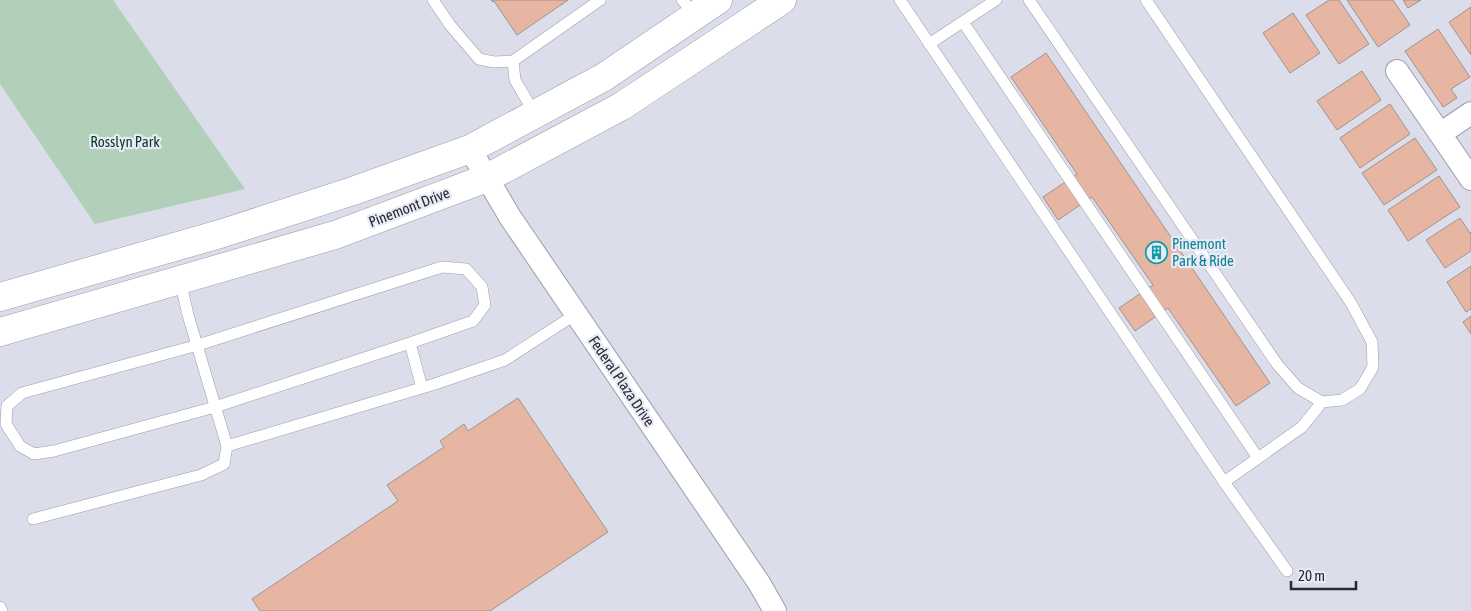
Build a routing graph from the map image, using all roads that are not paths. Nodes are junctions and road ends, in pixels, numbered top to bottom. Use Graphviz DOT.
graph roads {
  1 [pos="434,0"];
  2 [pos="600,0"];
  3 [pos="718,0"];
  4 [pos="782,0"];
  5 [pos="900,0"];
  6 [pos="996,0"];
  7 [pos="1030,0"];
  8 [pos="1146,0"];
  9 [pos="689,8"];
  10 [pos="963,22"];
  11 [pos="929,44"];
  12 [pos="513,61"];
  13 [pos="1397,71"];
  14 [pos="1471,113"];
  15 [pos="535,114"];
  16 [pos="1440,134"];
  17 [pos="470,149"];
  18 [pos="487,178"];
  19 [pos="1471,179"];
  20 [pos="180,280"];
  21 [pos="0,297"];
  22 [pos="576,314"];
  23 [pos="0,332"];
  24 [pos="410,343"];
  25 [pos="198,345"];
  26 [pos="422,388"];
  27 [pos="1322,402"];
  28 [pos="215,407"];
  29 [pos="227,446"];
  30 [pos="1258,458"];
  31 [pos="1224,482"];
  32 [pos="33,519"];
  33 [pos="1287,572"];
  34 [pos="0,607"];
  35 [pos="2,611"];
  36 [pos="776,611"];
  1 -- 12 [label="lane"];
  2 -- 12 [label="lane"];
  3 -- 9 [label="main road"];
  4 -- 18 [label="main road, Pinemont Drive"];
  5 -- 11 [label="lane"];
  6 -- 10 [label="lane"];
  7 -- 27 [label="lane"];
  8 -- 27 [label="lane"];
  9 -- 15 [label="main road"];
  10 -- 11 [label="lane"];
  10 -- 30 [label="lane"];
  11 -- 31 [label="lane"];
  12 -- 15 [label="lane"];
  13 -- 16 [label="street"];
  14 -- 16 [label="street"];
  15 -- 17 [label="main road"];
  16 -- 19 [label="street"];
  17 -- 18 [label="street, Federal Plaza Drive"];
  17 -- 21 [label="main road"];
  18 -- 20 [label="main road, Pinemont Drive"];
  18 -- 22 [label="street, Federal Plaza Drive"];
  20 -- 23 [label="main road, Pinemont Drive"];
  20 -- 25 [label="lane"];
  22 -- 26 [label="lane"];
  22 -- 36 [label="street, Federal Plaza Drive"];
  24 -- 25 [label="lane"];
  24 -- 26 [label="lane"];
  24 -- 28 [label="lane"];
  25 -- 28 [label="lane"];
  25 -- 28 [label="lane"];
  26 -- 29 [label="lane"];
  27 -- 30 [label="lane"];
  28 -- 29 [label="lane"];
  29 -- 32 [label="lane"];
  30 -- 31 [label="lane"];
  31 -- 33 [label="lane"];
  34 -- 35 [label="lane"];
}
